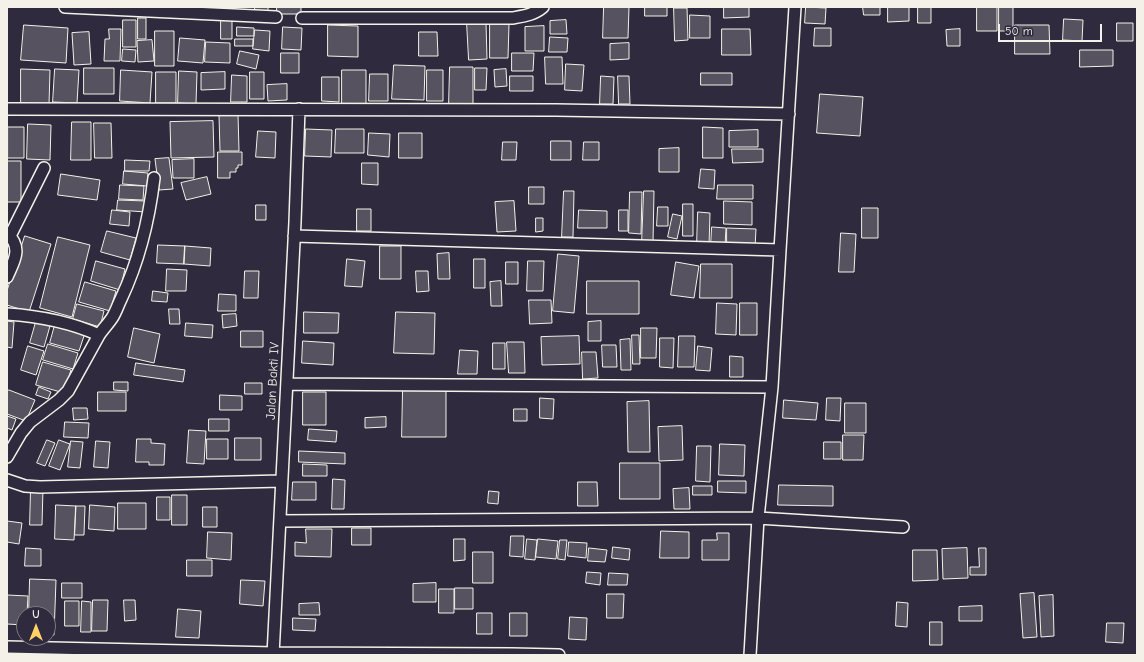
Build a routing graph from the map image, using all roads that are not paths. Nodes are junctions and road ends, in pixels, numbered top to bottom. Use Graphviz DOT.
graph roads {
  1 [pos="65,7"];
  2 [pos="542,7"];
  3 [pos="795,7"];
  4 [pos="276,17"];
  5 [pos="302,18"];
  6 [pos="7,109"];
  7 [pos="299,109"];
  8 [pos="789,114"];
  9 [pos="44,168"];
  10 [pos="154,178"];
  11 [pos="8,235"];
  12 [pos="294,236"];
  13 [pos="780,250"];
  14 [pos="7,277"];
  15 [pos="7,314"];
  16 [pos="99,335"];
  17 [pos="287,384"];
  18 [pos="772,386"];
  19 [pos="7,457"];
  20 [pos="7,480"];
  21 [pos="281,481"];
  22 [pos="758,518"];
  23 [pos="280,521"];
  24 [pos="903,527"];
  25 [pos="7,647"];
  26 [pos="274,654"];
  27 [pos="559,655"];
  28 [pos="750,655"];
  1 -- 4 [label="street"];
  2 -- 5 [label="street"];
  3 -- 8 [label="street"];
  6 -- 7 [label="street"];
  7 -- 8 [label="street"];
  7 -- 12 [label="street, Jalan Bakti IV"];
  8 -- 13 [label="street"];
  9 -- 11 [label="street"];
  10 -- 16 [label="street"];
  11 -- 14 [label="street"];
  12 -- 13 [label="street"];
  12 -- 17 [label="street, Jalan Bakti IV"];
  13 -- 18 [label="street"];
  15 -- 16 [label="street"];
  16 -- 19 [label="street"];
  17 -- 18 [label="street"];
  17 -- 21 [label="street, Jalan Bakti IV"];
  18 -- 22 [label="street"];
  20 -- 21 [label="street"];
  21 -- 23 [label="street, Jalan Bakti IV"];
  22 -- 23 [label="street"];
  22 -- 24 [label="street"];
  22 -- 28 [label="street"];
  23 -- 26 [label="street, Jalan Bakti IV"];
  25 -- 26 [label="street"];
  26 -- 27 [label="street"];
}
